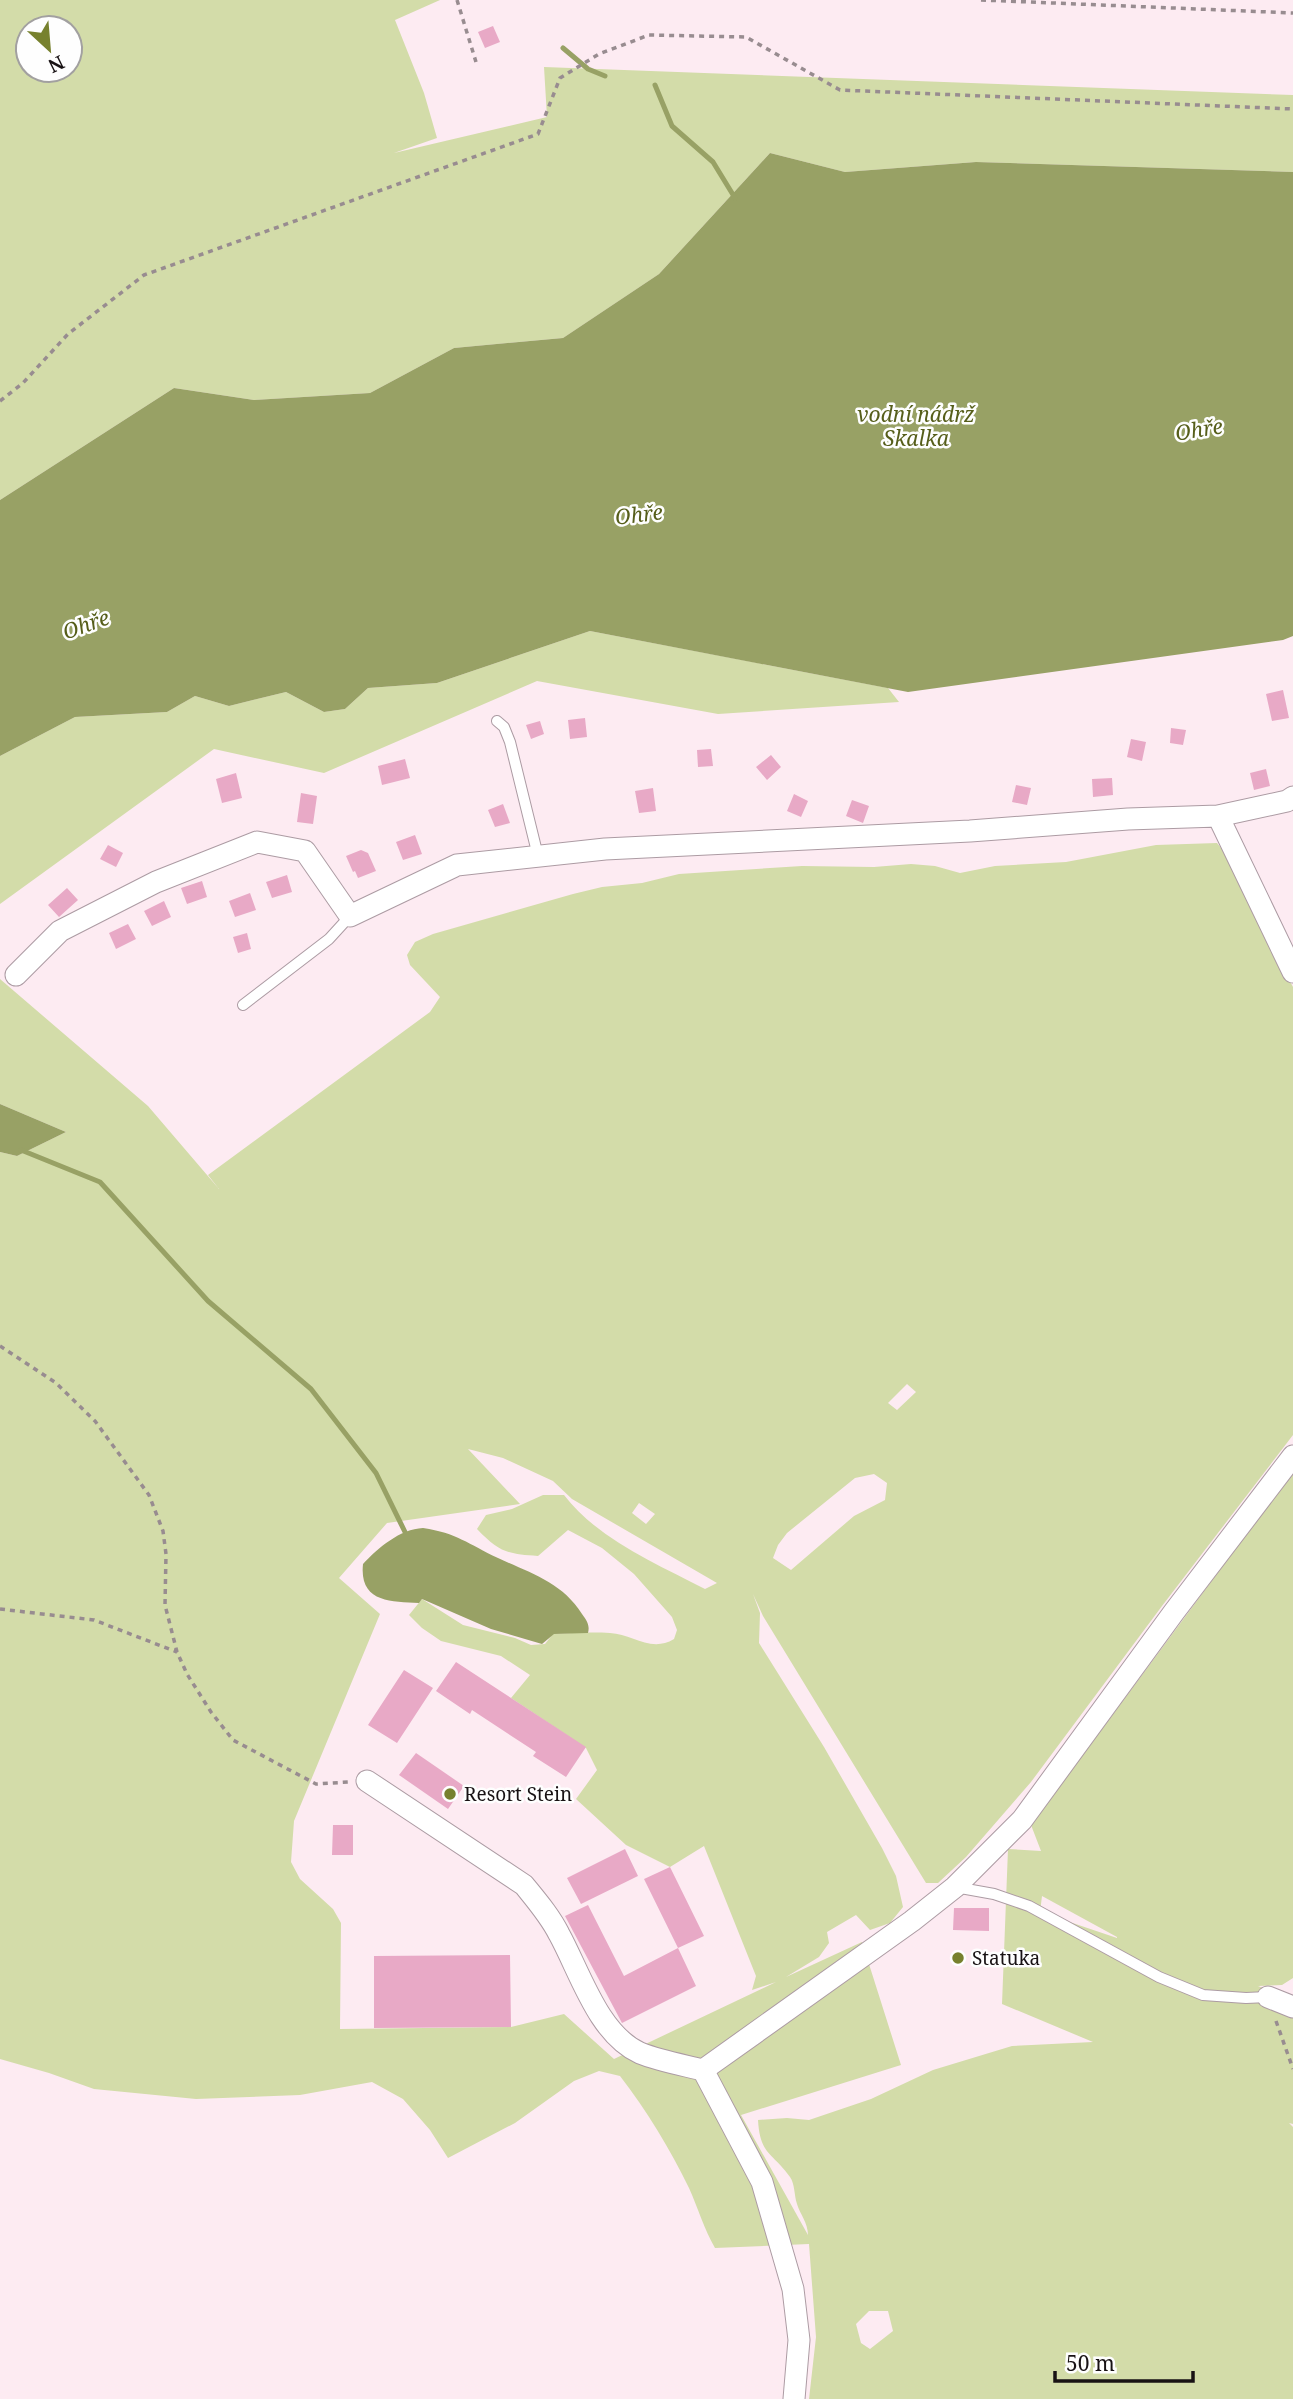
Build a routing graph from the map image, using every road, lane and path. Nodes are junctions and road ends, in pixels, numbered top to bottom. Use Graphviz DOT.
graph roads {
  1 [pos="457,0"];
  2 [pos="981,0"];
  3 [pos="1293,13"];
  4 [pos="476,62"];
  5 [pos="1293,109"];
  6 [pos="0,401"];
  7 [pos="497,721"];
  8 [pos="1293,797"];
  9 [pos="1218,816"];
  10 [pos="538,856"];
  11 [pos="350,916"];
  12 [pos="1293,972"];
  13 [pos="16,975"];
  14 [pos="243,1005"];
  15 [pos="0,1346"];
  16 [pos="1293,1456"];
  17 [pos="0,1609"];
  18 [pos="177,1652"];
  19 [pos="368,1781"];
  20 [pos="955,1887"];
  21 [pos="1268,1997"];
  22 [pos="1293,2007"];
  23 [pos="1293,2069"];
  24 [pos="704,2070"];
  25 [pos="794,2399"];
  1 -- 4 [label="path"];
  2 -- 3 [label="path"];
  5 -- 6 [label="path"];
  7 -- 10 [label="lane"];
  8 -- 9 [label="street"];
  9 -- 10 [label="street"];
  9 -- 12 [label="street"];
  10 -- 11 [label="street"];
  11 -- 13 [label="street"];
  11 -- 14 [label="lane"];
  15 -- 18 [label="path"];
  16 -- 20 [label="street"];
  17 -- 18 [label="path"];
  18 -- 19 [label="path"];
  19 -- 24 [label="street"];
  20 -- 21 [label="lane"];
  20 -- 24 [label="street"];
  21 -- 22 [label="street"];
  21 -- 23 [label="path"];
  24 -- 25 [label="street"];
}
